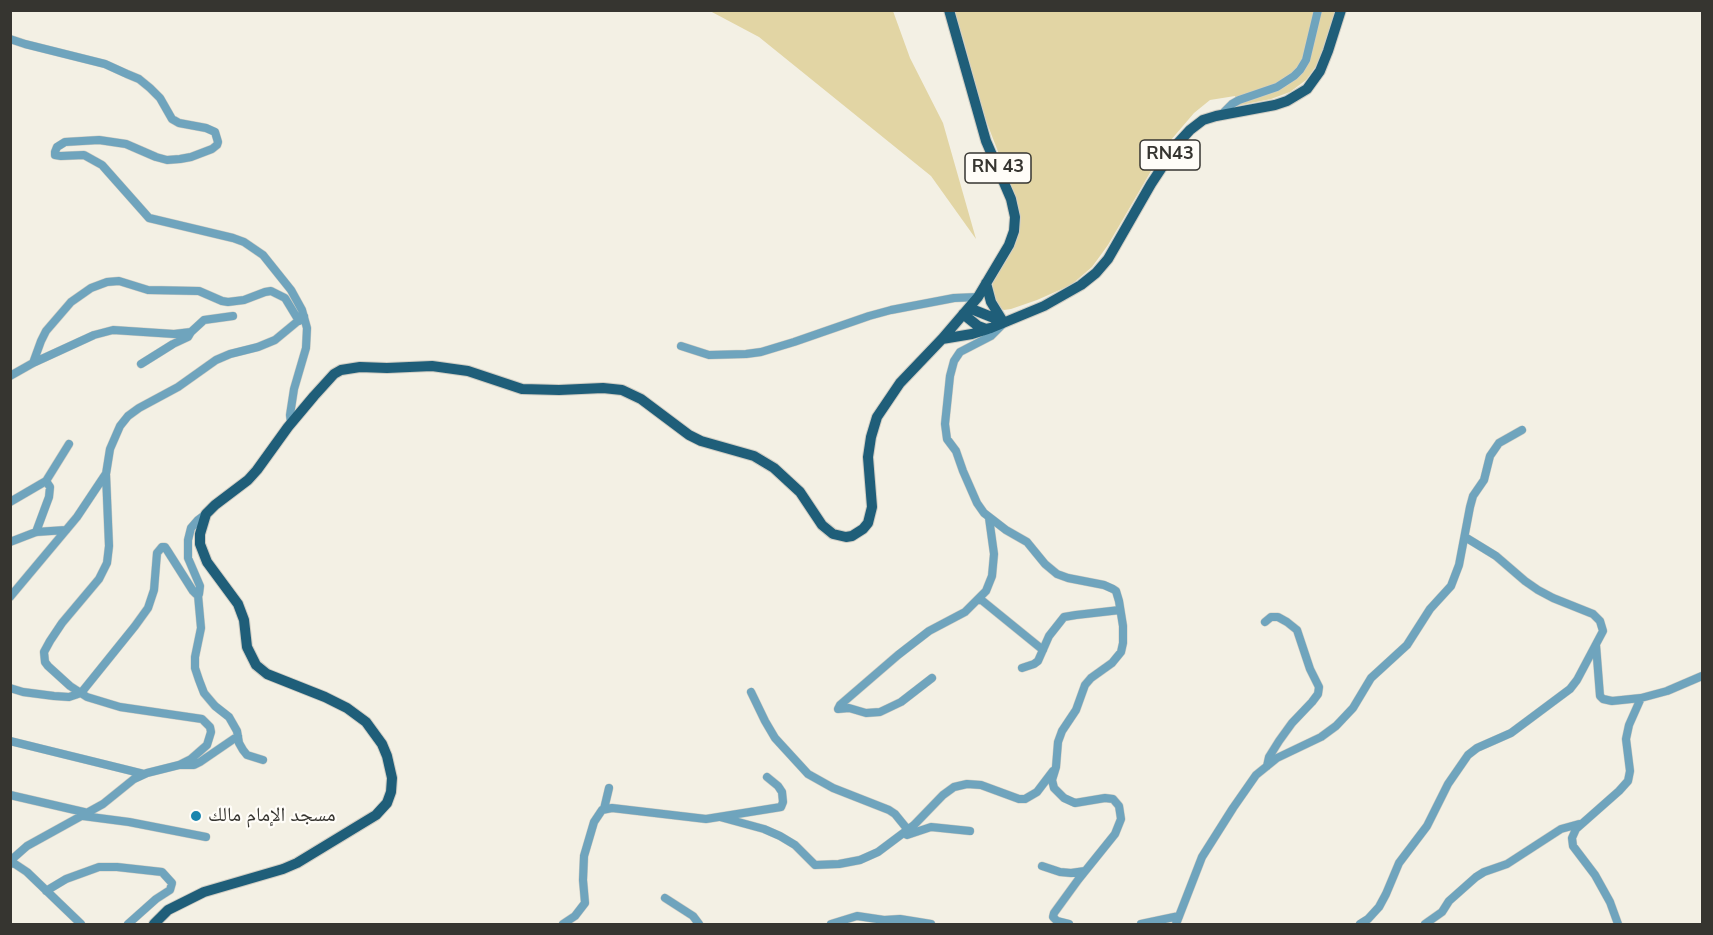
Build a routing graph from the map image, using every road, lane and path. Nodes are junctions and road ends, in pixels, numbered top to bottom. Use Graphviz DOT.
graph roads {
  1 [pos="949,10"];
  2 [pos="1318,10"];
  3 [pos="1341,10"];
  4 [pos="10,39"];
  5 [pos="1221,115"];
  6 [pos="986,283"];
  7 [pos="978,297"];
  8 [pos="966,311"];
  9 [pos="233,316"];
  10 [pos="301,319"];
  11 [pos="1003,321"];
  12 [pos="991,328"];
  13 [pos="191,332"];
  14 [pos="942,339"];
  15 [pos="681,346"];
  16 [pos="33,363"];
  17 [pos="141,364"];
  18 [pos="10,376"];
  19 [pos="291,423"];
  20 [pos="1522,430"];
  21 [pos="69,444"];
  22 [pos="106,474"];
  23 [pos="46,481"];
  24 [pos="10,502"];
  25 [pos="206,514"];
  26 [pos="989,518"];
  27 [pos="66,530"];
  28 [pos="36,532"];
  29 [pos="1465,537"];
  30 [pos="10,542"];
  31 [pos="198,595"];
  32 [pos="10,597"];
  33 [pos="979,598"];
  34 [pos="1120,610"];
  35 [pos="1265,622"];
  36 [pos="1596,644"];
  37 [pos="1043,650"];
  38 [pos="1022,668"];
  39 [pos="1702,676"];
  40 [pos="932,678"];
  41 [pos="10,688"];
  42 [pos="751,692"];
  43 [pos="81,693"];
  44 [pos="1641,698"];
  45 [pos="238,736"];
  46 [pos="10,741"];
  47 [pos="263,760"];
  48 [pos="179,765"];
  49 [pos="1267,766"];
  50 [pos="1056,767"];
  51 [pos="144,774"];
  52 [pos="767,777"];
  53 [pos="609,788"];
  54 [pos="10,795"];
  55 [pos="604,809"];
  56 [pos="85,814"];
  57 [pos="720,817"];
  58 [pos="1581,824"];
  59 [pos="908,830"];
  60 [pos="970,831"];
  61 [pos="207,837"];
  62 [pos="899,837"];
  63 [pos="10,862"];
  64 [pos="1042,866"];
  65 [pos="1085,871"];
  66 [pos="46,891"];
  67 [pos="665,898"];
  68 [pos="1179,916"];
  69 [pos="81,924"];
  70 [pos="128,924"];
  71 [pos="154,924"];
  72 [pos="563,924"];
  73 [pos="699,924"];
  74 [pos="831,924"];
  75 [pos="931,924"];
  76 [pos="1069,924"];
  77 [pos="1141,924"];
  78 [pos="1176,924"];
  79 [pos="1360,924"];
  80 [pos="1425,924"];
  81 [pos="1618,924"];
  1 -- 6 [label="main road, RN 43"];
  2 -- 5 [label="street"];
  3 -- 5 [label="main road, RN43"];
  4 -- 10 [label="street"];
  5 -- 11 [label="main road, RN43"];
  6 -- 7 [label="main road, RN 43"];
  6 -- 11 [label="main road"];
  7 -- 8 [label="main road, RN 43"];
  7 -- 15 [label="street"];
  8 -- 11 [label="main road"];
  8 -- 12 [label="main road"];
  8 -- 14 [label="main road"];
  9 -- 13 [label="street"];
  10 -- 16 [label="street"];
  10 -- 19 [label="street"];
  10 -- 22 [label="street"];
  11 -- 12 [label="main road"];
  11 -- 26 [label="street"];
  12 -- 14 [label="main road"];
  13 -- 16 [label="street"];
  13 -- 17 [label="street"];
  14 -- 19 [label="main road"];
  16 -- 18 [label="street"];
  19 -- 25 [label="main road"];
  20 -- 29 [label="street"];
  21 -- 23 [label="street"];
  22 -- 27 [label="street"];
  22 -- 43 [label="street"];
  23 -- 24 [label="street"];
  23 -- 28 [label="street"];
  25 -- 31 [label="street"];
  25 -- 71 [label="main road"];
  26 -- 33 [label="street"];
  26 -- 34 [label="street"];
  27 -- 28 [label="street"];
  27 -- 32 [label="street"];
  28 -- 30 [label="street"];
  29 -- 36 [label="street"];
  29 -- 49 [label="street"];
  31 -- 43 [label="street"];
  31 -- 45 [label="street"];
  33 -- 37 [label="street"];
  33 -- 40 [label="street"];
  34 -- 37 [label="street"];
  34 -- 50 [label="street"];
  35 -- 49 [label="street"];
  36 -- 44 [label="street"];
  36 -- 79 [label="street"];
  37 -- 38 [label="street"];
  39 -- 44 [label="street"];
  41 -- 43 [label="street"];
  42 -- 59 [label="street"];
  43 -- 48 [label="street"];
  44 -- 58 [label="street"];
  45 -- 47 [label="street"];
  45 -- 48 [label="street"];
  46 -- 51 [label="street"];
  48 -- 51 [label="street"];
  49 -- 68 [label="street"];
  50 -- 59 [label="street"];
  50 -- 65 [label="street"];
  51 -- 56 [label="street"];
  52 -- 57 [label="street"];
  53 -- 55 [label="street"];
  54 -- 56 [label="street"];
  55 -- 57 [label="street"];
  55 -- 72 [label="street"];
  56 -- 61 [label="street"];
  56 -- 63 [label="street"];
  57 -- 62 [label="street"];
  58 -- 80 [label="street"];
  58 -- 81 [label="street"];
  59 -- 62 [label="street"];
  60 -- 62 [label="street"];
  63 -- 66 [label="street"];
  64 -- 65 [label="street"];
  65 -- 76 [label="street"];
  66 -- 69 [label="street"];
  66 -- 70 [label="street"];
  67 -- 73 [label="street"];
  68 -- 77 [label="street"];
  68 -- 78 [label="street"];
  74 -- 75 [label="street"];
}
